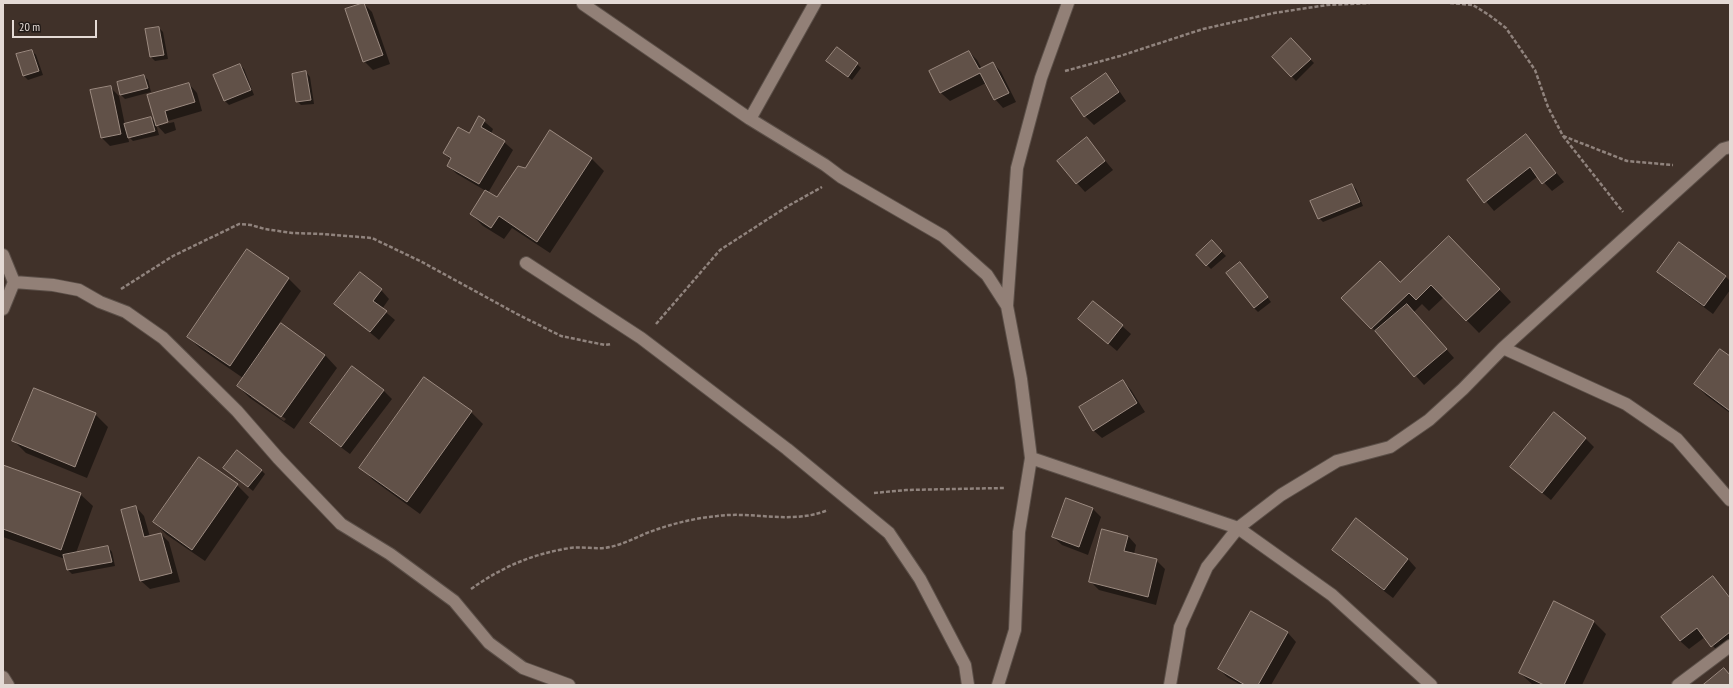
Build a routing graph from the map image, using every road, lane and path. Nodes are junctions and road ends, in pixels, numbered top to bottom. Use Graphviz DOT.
graph roads {
  1 [pos="815,3"];
  2 [pos="1068,3"];
  3 [pos="1370,3"];
  4 [pos="1450,3"];
  5 [pos="582,4"];
  6 [pos="1041,78"];
  7 [pos="750,119"];
  8 [pos="1563,136"];
  9 [pos="1730,147"];
  10 [pos="1706,165"];
  11 [pos="841,177"];
  12 [pos="1636,228"];
  13 [pos="3,255"];
  14 [pos="526,264"];
  15 [pos="14,282"];
  16 [pos="100,302"];
  17 [pos="1007,306"];
  18 [pos="3,309"];
  19 [pos="641,338"];
  20 [pos="1503,348"];
  21 [pos="1031,458"];
  22 [pos="1026,489"];
  23 [pos="850,500"];
  24 [pos="1730,500"];
  25 [pos="1238,528"];
  26 [pos="454,601"];
  27 [pos="1730,646"];
  28 [pos="3,677"];
  29 [pos="8,685"];
  30 [pos="569,685"];
  31 [pos="968,685"];
  32 [pos="998,685"];
  33 [pos="1170,685"];
  34 [pos="1431,685"];
  35 [pos="1678,685"];
  1 -- 7 [label="street"];
  2 -- 6 [label="street"];
  3 -- 6 [label="path"];
  4 -- 8 [label="path"];
  5 -- 7 [label="street"];
  6 -- 17 [label="street"];
  7 -- 11 [label="street"];
  8 -- 10 [label="path"];
  8 -- 12 [label="path"];
  9 -- 10 [label="street"];
  10 -- 12 [label="street"];
  11 -- 17 [label="street"];
  11 -- 19 [label="path"];
  12 -- 20 [label="street"];
  13 -- 15 [label="street"];
  14 -- 19 [label="street"];
  15 -- 16 [label="street"];
  15 -- 18 [label="street"];
  16 -- 19 [label="path"];
  16 -- 26 [label="street"];
  17 -- 21 [label="street"];
  19 -- 23 [label="street"];
  20 -- 24 [label="street"];
  20 -- 25 [label="street"];
  21 -- 22 [label="street"];
  21 -- 25 [label="street"];
  22 -- 23 [label="path"];
  22 -- 32 [label="street"];
  23 -- 26 [label="path"];
  23 -- 31 [label="street"];
  25 -- 33 [label="street"];
  25 -- 34 [label="street"];
  26 -- 30 [label="street"];
  27 -- 35 [label="street"];
  28 -- 29 [label="street"];
}
